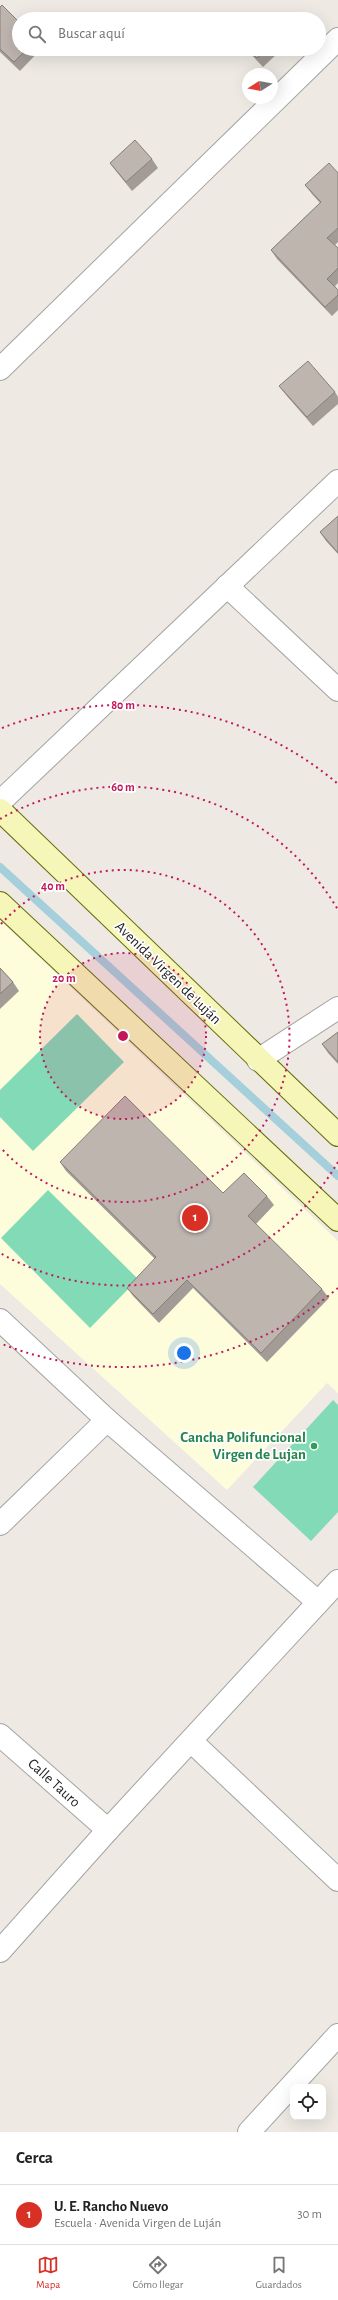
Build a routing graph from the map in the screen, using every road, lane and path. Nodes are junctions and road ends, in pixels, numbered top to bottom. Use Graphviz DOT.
graph roads {
  1 [pos="338,39"];
  2 [pos="326,51"];
  3 [pos="321,56"];
  4 [pos="0,369"];
  5 [pos="338,481"];
  6 [pos="227,586"];
  7 [pos="338,690"];
  8 [pos="0,802"];
  9 [pos="0,810"];
  10 [pos="0,903"];
  11 [pos="338,1008"];
  12 [pos="258,1060"];
  13 [pos="338,1135"];
  14 [pos="338,1220"];
  15 [pos="0,1320"];
  16 [pos="107,1420"];
  17 [pos="0,1524"];
  18 [pos="338,1581"];
  19 [pos="318,1602"];
  20 [pos="0,1735"];
  21 [pos="191,1741"];
  22 [pos="108,1830"];
  23 [pos="338,1880"];
  24 [pos="0,1951"];
  25 [pos="338,2035"];
  26 [pos="249,2132"];
  1 -- 2 [label="street"];
  3 -- 4 [label="street"];
  5 -- 6 [label="street"];
  6 -- 7 [label="street"];
  6 -- 8 [label="street"];
  9 -- 12 [label="main road, Avenida Virgen de Luján"];
  10 -- 14 [label="main road"];
  11 -- 12 [label="street"];
  12 -- 13 [label="main road, Avenida Virgen de Luján"];
  15 -- 16 [label="street"];
  16 -- 17 [label="street"];
  16 -- 19 [label="street"];
  18 -- 19 [label="street"];
  19 -- 21 [label="street"];
  20 -- 22 [label="street, Calle Tauro"];
  21 -- 22 [label="street"];
  21 -- 23 [label="street"];
  22 -- 24 [label="street"];
  25 -- 26 [label="street"];
}
